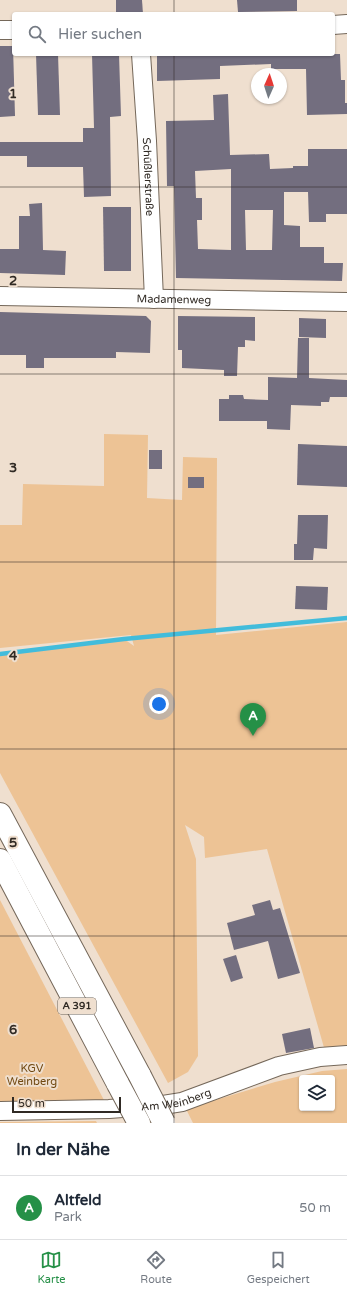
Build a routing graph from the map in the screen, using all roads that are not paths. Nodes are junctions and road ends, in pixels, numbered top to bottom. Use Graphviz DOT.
graph roads {
  1 [pos="347,24"];
  2 [pos="335,25"];
  3 [pos="0,30"];
  4 [pos="12,30"];
  5 [pos="140,56"];
  6 [pos="0,296"];
  7 [pos="154,299"];
  8 [pos="347,302"];
  9 [pos="0,814"];
  10 [pos="0,860"];
  11 [pos="347,1055"];
  12 [pos="0,1111"];
  13 [pos="139,1123"];
  14 [pos="164,1123"];
  1 -- 2 [label="street"];
  3 -- 4 [label="street"];
  5 -- 7 [label="street, Schüßlerstraße"];
  6 -- 7 [label="street, Madamenweg"];
  7 -- 8 [label="street, Madamenweg"];
  9 -- 14 [label="highway, A 391, bridge"];
  10 -- 13 [label="highway, A 391, bridge"];
  11 -- 12 [label="street, Am Weinberg"];
}
